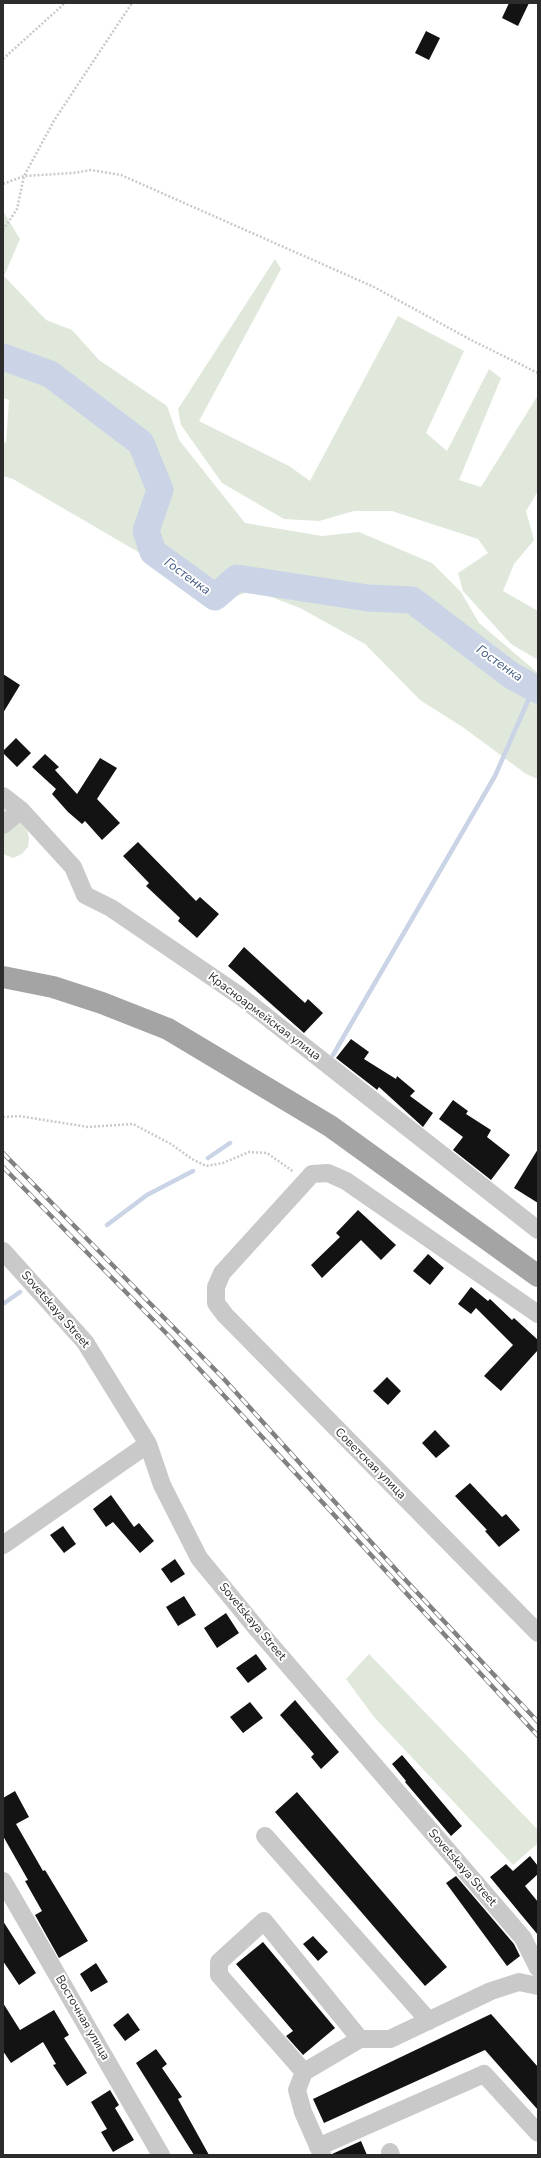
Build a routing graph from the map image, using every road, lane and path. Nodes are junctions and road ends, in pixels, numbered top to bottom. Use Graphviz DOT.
graph roads {
  1 [pos="65,3"];
  2 [pos="132,3"];
  3 [pos="3,59"];
  4 [pos="24,176"];
  5 [pos="3,184"];
  6 [pos="3,230"];
  7 [pos="538,373"];
  8 [pos="3,796"];
  9 [pos="21,810"];
  10 [pos="3,825"];
  11 [pos="3,977"];
  12 [pos="3,987"];
  13 [pos="234,1068"];
  14 [pos="3,1117"];
  15 [pos="312,1174"];
  16 [pos="538,1230"];
  17 [pos="3,1251"];
  18 [pos="538,1276"];
  19 [pos="538,1314"];
  20 [pos="148,1444"];
  21 [pos="3,1544"];
  22 [pos="538,1633"];
  23 [pos="265,1836"];
  24 [pos="3,1881"];
  25 [pos="538,1968"];
  26 [pos="538,1986"];
  27 [pos="429,2021"];
  28 [pos="360,2039"];
  29 [pos="304,2072"];
  30 [pos="538,2133"];
  31 [pos="320,2151"];
  32 [pos="162,2155"];
  1 -- 3 [label="path"];
  2 -- 4 [label="path"];
  4 -- 5 [label="path"];
  4 -- 6 [label="path"];
  4 -- 7 [label="path"];
  8 -- 9 [label="street, Красноармейская улица"];
  9 -- 10 [label="street"];
  9 -- 16 [label="street, Красноармейская улица"];
  11 -- 13 [label="main road"];
  12 -- 13 [label="main road"];
  13 -- 18 [label="main road"];
  14 -- 15 [label="path"];
  15 -- 19 [label="street"];
  15 -- 22 [label="street, Советская улица"];
  17 -- 20 [label="street, Sovetskaya Street"];
  20 -- 21 [label="street"];
  20 -- 25 [label="street, Sovetskaya Street"];
  23 -- 27 [label="street"];
  24 -- 32 [label="street, Восточная улица"];
  26 -- 27 [label="street"];
  27 -- 28 [label="street"];
  28 -- 29 [label="street"];
  28 -- 29 [label="street"];
  29 -- 31 [label="street"];
  30 -- 31 [label="street"];
}
